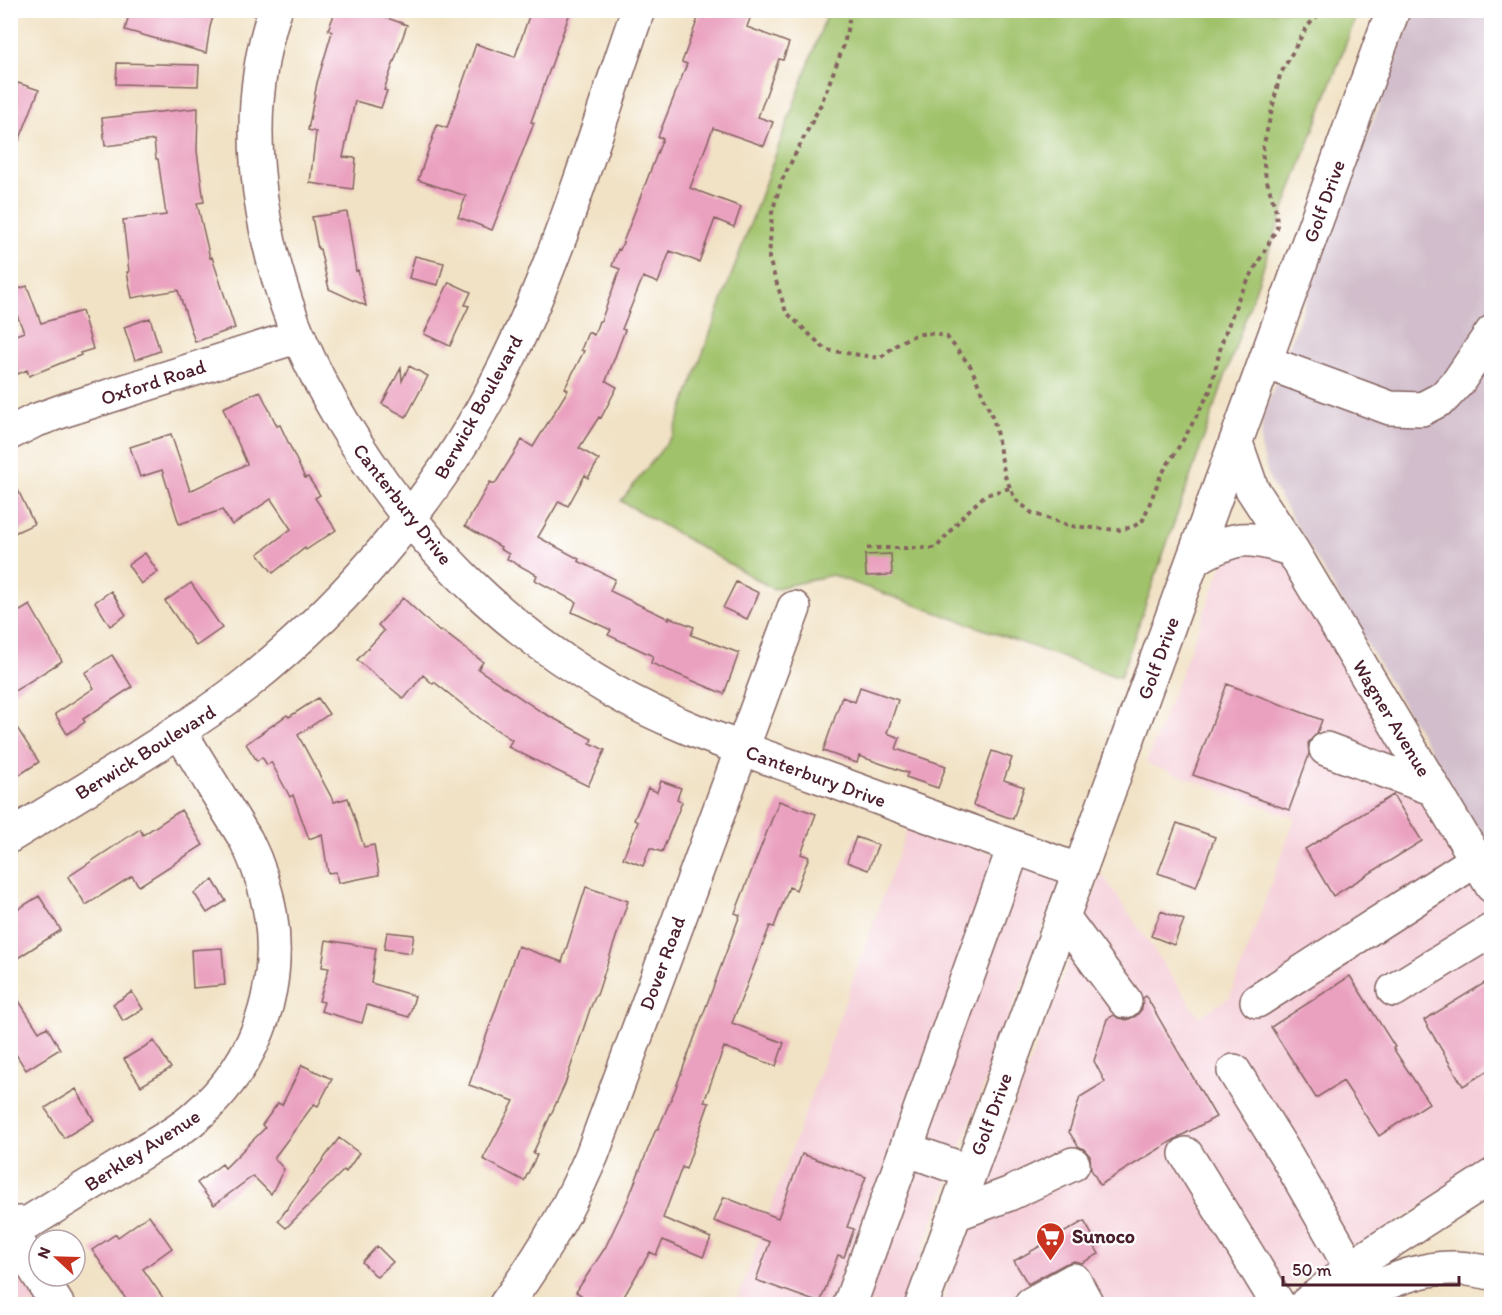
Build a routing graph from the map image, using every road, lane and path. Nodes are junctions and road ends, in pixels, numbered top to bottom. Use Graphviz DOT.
graph roads {
  1 [pos="274,10"];
  2 [pos="638,10"];
  3 [pos="851,10"];
  4 [pos="1322,10"];
  5 [pos="1393,10"];
  6 [pos="1491,332"];
  7 [pos="298,336"];
  8 [pos="1265,362"];
  9 [pos="10,433"];
  10 [pos="1236,443"];
  11 [pos="1010,488"];
  12 [pos="410,519"];
  13 [pos="867,548"];
  14 [pos="1292,550"];
  15 [pos="1193,560"];
  16 [pos="794,608"];
  17 [pos="180,732"];
  18 [pos="741,748"];
  19 [pos="1326,749"];
  20 [pos="1434,789"];
  21 [pos="10,836"];
  22 [pos="1014,847"];
  23 [pos="1080,872"];
  24 [pos="1484,873"];
  25 [pos="1063,917"];
  26 [pos="1491,930"];
  27 [pos="1394,990"];
  28 [pos="1125,1001"];
  29 [pos="1257,1001"];
  30 [pos="1234,1071"];
  31 [pos="906,1149"];
  32 [pos="1186,1154"];
  33 [pos="1073,1164"];
  34 [pos="970,1172"];
  35 [pos="1491,1176"];
  36 [pos="955,1214"];
  37 [pos="15,1235"];
  38 [pos="1351,1268"];
  39 [pos="1491,1274"];
  40 [pos="57,1305"];
  41 [pos="506,1305"];
  42 [pos="849,1305"];
  43 [pos="921,1305"];
  44 [pos="1031,1305"];
  45 [pos="1087,1305"];
  46 [pos="1278,1305"];
  47 [pos="1306,1305"];
  48 [pos="1336,1305"];
  1 -- 7 [label="main road, Canterbury Drive"];
  2 -- 12 [label="main road, Berwick Boulevard"];
  3 -- 11 [label="path"];
  4 -- 11 [label="path"];
  5 -- 8 [label="main road, Golf Drive"];
  6 -- 8 [label="main road"];
  7 -- 9 [label="main road, Oxford Road"];
  7 -- 12 [label="main road, Canterbury Drive"];
  8 -- 10 [label="main road, Golf Drive"];
  10 -- 14 [label="main road, Wagner Avenue"];
  10 -- 15 [label="main road, Golf Drive"];
  11 -- 13 [label="path"];
  12 -- 17 [label="main road, Berwick Boulevard"];
  12 -- 18 [label="main road, Canterbury Drive"];
  14 -- 15 [label="main road"];
  14 -- 20 [label="main road, Wagner Avenue"];
  15 -- 23 [label="main road, Golf Drive"];
  16 -- 18 [label="main road, Dover Road"];
  17 -- 21 [label="main road, Berwick Boulevard"];
  17 -- 37 [label="main road, Berkley Avenue"];
  18 -- 22 [label="main road, Canterbury Drive"];
  18 -- 41 [label="main road, Dover Road"];
  19 -- 20 [label="main road"];
  20 -- 24 [label="main road, Wagner Avenue"];
  22 -- 23 [label="main road, Canterbury Drive"];
  22 -- 31 [label="main road"];
  23 -- 25 [label="main road, Golf Drive"];
  24 -- 29 [label="main road"];
  25 -- 28 [label="main road"];
  25 -- 34 [label="main road, Golf Drive"];
  26 -- 27 [label="main road"];
  30 -- 38 [label="main road"];
  31 -- 34 [label="main road"];
  31 -- 42 [label="main road"];
  32 -- 46 [label="main road"];
  33 -- 36 [label="main road"];
  34 -- 36 [label="main road, Golf Drive"];
  35 -- 38 [label="main road"];
  36 -- 43 [label="main road, Golf Drive"];
  37 -- 40 [label="main road"];
  38 -- 47 [label="main road"];
  39 -- 48 [label="main road"];
  44 -- 45 [label="main road"];
}
